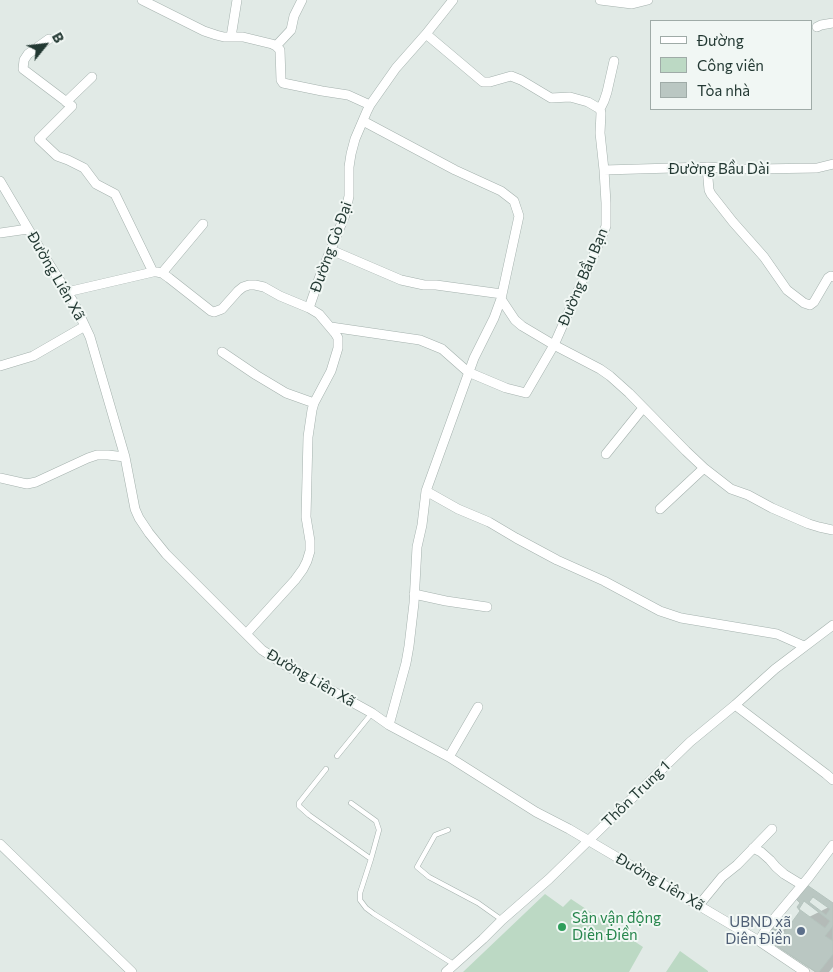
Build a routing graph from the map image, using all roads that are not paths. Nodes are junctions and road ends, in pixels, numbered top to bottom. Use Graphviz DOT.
graph roads {
  1 [pos="142,0"];
  2 [pos="237,0"];
  3 [pos="302,0"];
  4 [pos="453,0"];
  5 [pos="600,0"];
  6 [pos="648,0"];
  7 [pos="833,23"];
  8 [pos="817,27"];
  9 [pos="426,34"];
  10 [pos="230,37"];
  11 [pos="49,39"];
  12 [pos="276,46"];
  13 [pos="614,60"];
  14 [pos="92,77"];
  15 [pos="66,102"];
  16 [pos="370,104"];
  17 [pos="600,109"];
  18 [pos="362,121"];
  19 [pos="833,164"];
  20 [pos="707,166"];
  21 [pos="604,170"];
  22 [pos="0,180"];
  23 [pos="203,224"];
  24 [pos="28,229"];
  25 [pos="0,233"];
  26 [pos="331,250"];
  27 [pos="157,273"];
  28 [pos="833,277"];
  29 [pos="67,292"];
  30 [pos="501,297"];
  31 [pos="309,308"];
  32 [pos="85,326"];
  33 [pos="331,327"];
  34 [pos="554,345"];
  35 [pos="222,352"];
  36 [pos="0,366"];
  37 [pos="468,372"];
  38 [pos="314,403"];
  39 [pos="643,408"];
  40 [pos="606,454"];
  41 [pos="125,457"];
  42 [pos="704,468"];
  43 [pos="0,478"];
  44 [pos="426,491"];
  45 [pos="660,509"];
  46 [pos="833,530"];
  47 [pos="414,594"];
  48 [pos="487,607"];
  49 [pos="833,625"];
  50 [pos="246,634"];
  51 [pos="804,646"];
  52 [pos="735,705"];
  53 [pos="478,707"];
  54 [pos="372,713"];
  55 [pos="389,725"];
  56 [pos="337,756"];
  57 [pos="449,757"];
  58 [pos="326,769"];
  59 [pos="833,780"];
  60 [pos="352,803"];
  61 [pos="448,830"];
  62 [pos="772,830"];
  63 [pos="588,840"];
  64 [pos="0,844"];
  65 [pos="833,845"];
  66 [pos="753,848"];
  67 [pos="371,859"];
  68 [pos="802,885"];
  69 [pos="699,905"];
  70 [pos="502,920"];
  71 [pos="759,941"];
  72 [pos="455,964"];
  73 [pos="132,972"];
  74 [pos="446,972"];
  75 [pos="805,972"];
  1 -- 10 [label="street"];
  2 -- 10 [label="street"];
  3 -- 12 [label="street"];
  4 -- 9 [label="street, Đường Gò Đại"];
  5 -- 6 [label="street"];
  7 -- 8 [label="street"];
  9 -- 16 [label="street, Đường Gò Đại"];
  9 -- 17 [label="street"];
  10 -- 12 [label="street"];
  11 -- 15 [label="street"];
  12 -- 16 [label="street"];
  13 -- 17 [label="street, Đường Bầu Bạn"];
  14 -- 15 [label="street"];
  15 -- 27 [label="street"];
  16 -- 18 [label="street, Đường Gò Đại"];
  17 -- 21 [label="street, Đường Bầu Bạn"];
  18 -- 26 [label="street, Đường Gò Đại"];
  18 -- 30 [label="street"];
  19 -- 20 [label="street, Đường Bầu Dài"];
  20 -- 21 [label="street, Đường Bầu Dài"];
  20 -- 28 [label="street"];
  21 -- 34 [label="street, Đường Bầu Bạn"];
  22 -- 24 [label="street, Đường Liên Xã"];
  23 -- 27 [label="street"];
  24 -- 25 [label="street"];
  24 -- 29 [label="street, Đường Liên Xã"];
  26 -- 30 [label="street"];
  26 -- 31 [label="street, Đường Gò Đại"];
  27 -- 29 [label="street"];
  27 -- 31 [label="street"];
  29 -- 32 [label="street, Đường Liên Xã"];
  30 -- 34 [label="street"];
  30 -- 37 [label="street"];
  31 -- 33 [label="street, Đường Gò Đại"];
  32 -- 36 [label="street"];
  32 -- 41 [label="street, Đường Liên Xã"];
  33 -- 37 [label="street"];
  33 -- 38 [label="street"];
  34 -- 37 [label="street, Đường Bầu Bạn"];
  34 -- 39 [label="street"];
  35 -- 38 [label="street"];
  37 -- 44 [label="street"];
  38 -- 50 [label="street"];
  39 -- 40 [label="street"];
  39 -- 42 [label="street"];
  41 -- 43 [label="street"];
  41 -- 50 [label="street, Đường Liên Xã"];
  42 -- 45 [label="street"];
  42 -- 46 [label="street"];
  44 -- 47 [label="street"];
  44 -- 51 [label="street"];
  47 -- 48 [label="street"];
  47 -- 55 [label="street"];
  49 -- 51 [label="street, Thôn Trung 1"];
  50 -- 54 [label="street, Đường Liên Xã"];
  51 -- 52 [label="street, Thôn Trung 1"];
  52 -- 59 [label="street"];
  52 -- 63 [label="street, Thôn Trung 1"];
  53 -- 57 [label="street"];
  54 -- 55 [label="street, Đường Liên Xã"];
  54 -- 56 [label="lane"];
  55 -- 57 [label="street, Đường Liên Xã"];
  57 -- 63 [label="street, Đường Liên Xã"];
  58 -- 67 [label="lane"];
  60 -- 67 [label="lane"];
  61 -- 70 [label="lane"];
  62 -- 66 [label="street"];
  63 -- 69 [label="street, Đường Liên Xã"];
  63 -- 70 [label="street, Thôn Trung 1"];
  64 -- 73 [label="street"];
  65 -- 68 [label="street"];
  66 -- 68 [label="street"];
  66 -- 69 [label="street"];
  67 -- 72 [label="lane"];
  68 -- 71 [label="street"];
  69 -- 71 [label="street, Đường Liên Xã"];
  70 -- 72 [label="street, Thôn Trung 1"];
  71 -- 75 [label="street, Đường Liên Xã"];
  72 -- 74 [label="street, Thôn Trung 1"];
}
